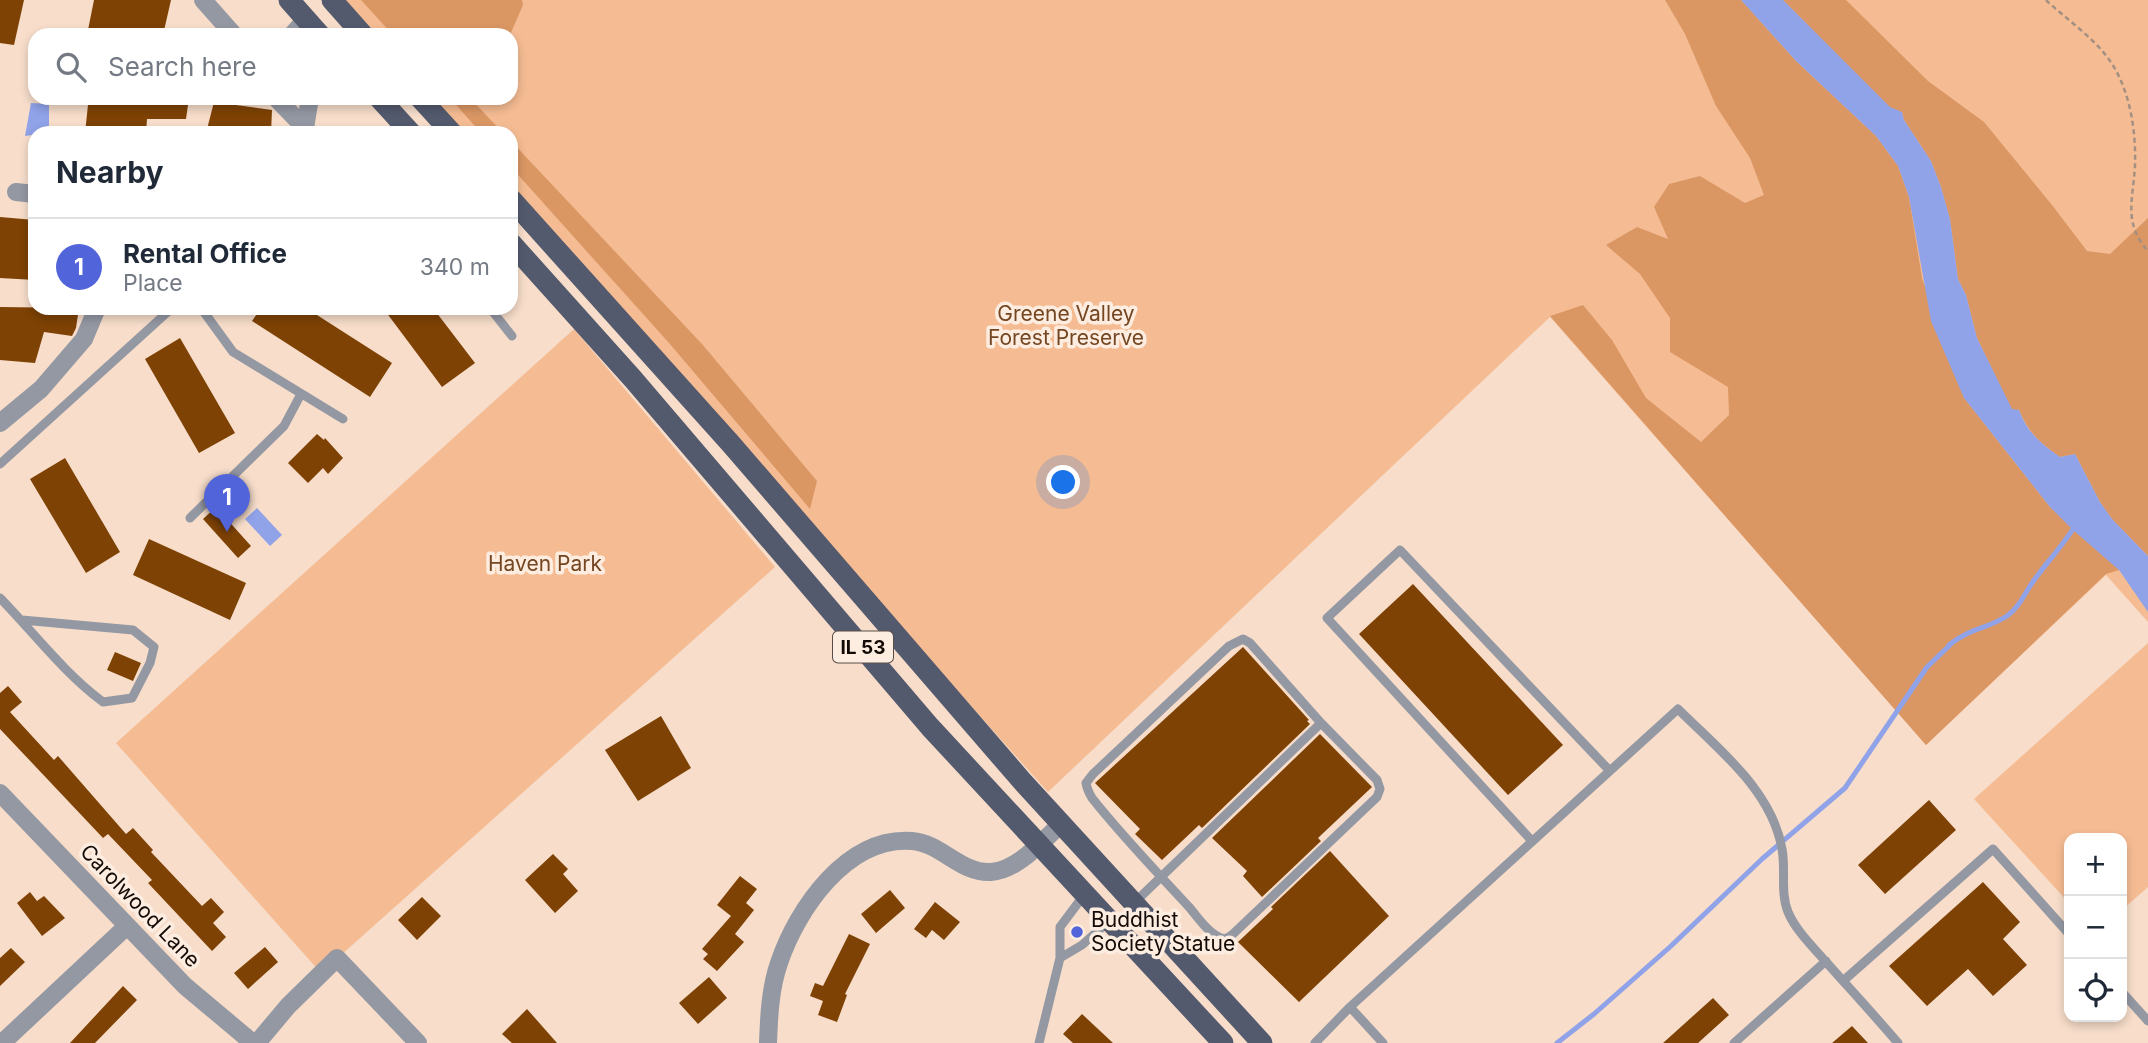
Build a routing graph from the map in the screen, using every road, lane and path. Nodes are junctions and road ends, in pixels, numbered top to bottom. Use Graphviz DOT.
graph roads {
  1 [pos="203,0"];
  2 [pos="289,0"];
  3 [pos="331,0"];
  4 [pos="2046,0"];
  5 [pos="228,28"];
  6 [pos="305,28"];
  7 [pos="357,28"];
  8 [pos="282,105"];
  9 [pos="308,105"];
  10 [pos="385,105"];
  11 [pos="426,105"];
  12 [pos="299,126"];
  13 [pos="303,126"];
  14 [pos="405,126"];
  15 [pos="446,126"];
  16 [pos="16,192"];
  17 [pos="28,193"];
  18 [pos="518,207"];
  19 [pos="518,251"];
  20 [pos="2148,251"];
  21 [pos="94,315"];
  22 [pos="164,315"];
  23 [pos="206,315"];
  24 [pos="496,315"];
  25 [pos="512,336"];
  26 [pos="301,394"];
  27 [pos="343,419"];
  28 [pos="0,423"];
  29 [pos="0,464"];
  30 [pos="190,518"];
  31 [pos="0,598"];
  32 [pos="22,620"];
  33 [pos="1321,723"];
  34 [pos="1609,770"];
  35 [pos="0,793"];
  36 [pos="1061,824"];
  37 [pos="1532,841"];
  38 [pos="1038,844"];
  39 [pos="1161,877"];
  40 [pos="1084,895"];
  41 [pos="1135,902"];
  42 [pos="1108,922"];
  43 [pos="127,926"];
  44 [pos="2064,928"];
  45 [pos="1060,958"];
  46 [pos="1826,961"];
  47 [pos="1843,981"];
  48 [pos="2127,998"];
  49 [pos="1350,1007"];
  50 [pos="2148,1021"];
  51 [pos="2,1043"];
  52 [pos="255,1043"];
  53 [pos="418,1043"];
  54 [pos="768,1043"];
  55 [pos="1039,1043"];
  56 [pos="1223,1043"];
  57 [pos="1262,1043"];
  58 [pos="1315,1043"];
  59 [pos="1383,1043"];
  60 [pos="1734,1043"];
  61 [pos="1898,1043"];
  1 -- 5 [label="street"];
  2 -- 6 [label="main road"];
  3 -- 7 [label="main road"];
  4 -- 20 [label="path"];
  8 -- 12 [label="street"];
  9 -- 13 [label="street"];
  10 -- 14 [label="main road"];
  11 -- 15 [label="main road"];
  16 -- 17 [label="street"];
  18 -- 36 [label="main road, IL 53"];
  19 -- 38 [label="main road, IL 53"];
  21 -- 28 [label="street"];
  22 -- 29 [label="lane"];
  23 -- 26 [label="lane"];
  24 -- 25 [label="lane"];
  26 -- 27 [label="lane"];
  26 -- 30 [label="lane"];
  31 -- 32 [label="lane"];
  32 -- 32 [label="lane"];
  33 -- 39 [label="lane"];
  33 -- 39 [label="lane"];
  33 -- 39 [label="lane"];
  34 -- 37 [label="lane"];
  34 -- 37 [label="lane"];
  34 -- 46 [label="lane"];
  35 -- 43 [label="street, Carolwood Lane"];
  36 -- 38 [label="street"];
  36 -- 41 [label="main road, IL 53"];
  37 -- 49 [label="lane"];
  38 -- 40 [label="main road, IL 53"];
  38 -- 54 [label="street"];
  39 -- 41 [label="lane"];
  40 -- 42 [label="main road, IL 53"];
  40 -- 45 [label="lane"];
  41 -- 57 [label="main road, IL 53"];
  42 -- 45 [label="lane"];
  42 -- 56 [label="main road, IL 53"];
  43 -- 51 [label="street"];
  43 -- 52 [label="street, Carolwood Lane"];
  44 -- 47 [label="lane"];
  45 -- 55 [label="lane"];
  46 -- 47 [label="lane"];
  46 -- 60 [label="lane"];
  47 -- 61 [label="lane"];
  48 -- 50 [label="lane"];
  49 -- 58 [label="lane"];
  49 -- 59 [label="lane"];
  52 -- 53 [label="street"];
}
